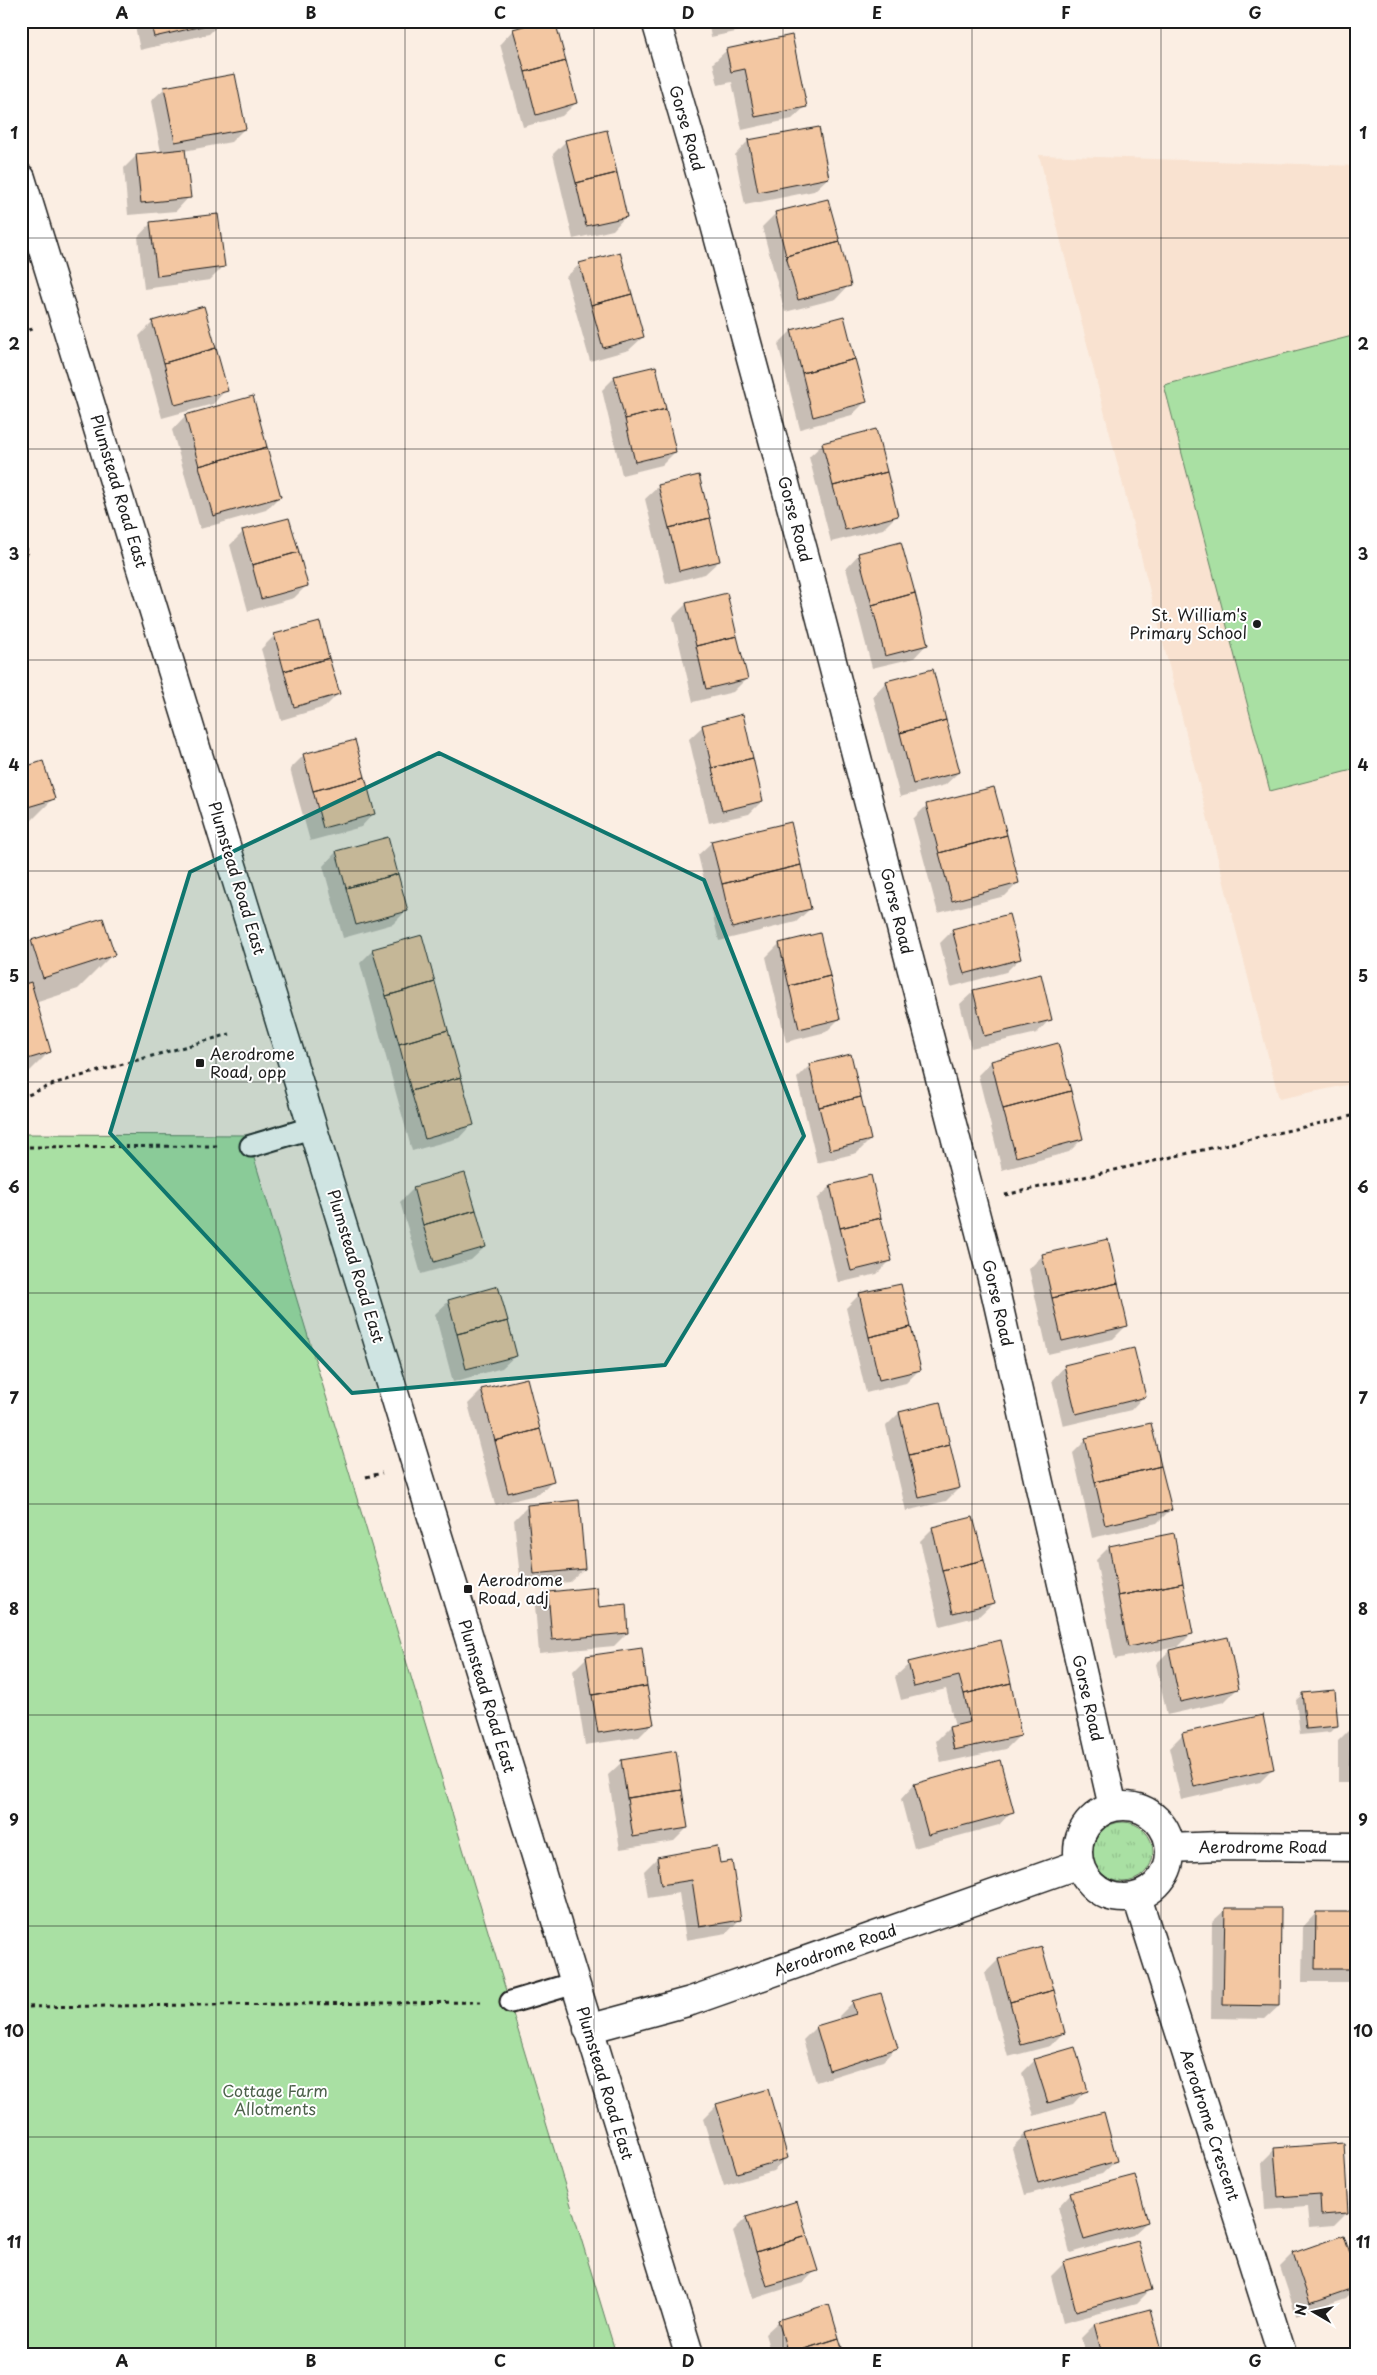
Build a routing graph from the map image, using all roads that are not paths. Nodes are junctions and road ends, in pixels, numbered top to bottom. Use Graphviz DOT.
graph roads {
  1 [pos="656,21"];
  2 [pos="21,178"];
  3 [pos="314,1127"];
  4 [pos="251,1146"];
  5 [pos="1113,1807"];
  6 [pos="1356,1846"];
  7 [pos="1170,1848"];
  8 [pos="1079,1864"];
  9 [pos="1137,1897"];
  10 [pos="575,1984"];
  11 [pos="512,2002"];
  12 [pos="588,2030"];
  13 [pos="690,2354"];
  14 [pos="1282,2354"];
  1 -- 5 [label="street, Gorse Road"];
  2 -- 3 [label="street, Plumstead Road East"];
  3 -- 4 [label="lane"];
  3 -- 10 [label="street, Plumstead Road East"];
  5 -- 7 [label="street"];
  5 -- 8 [label="street"];
  6 -- 7 [label="street, Aerodrome Road"];
  7 -- 9 [label="street"];
  8 -- 9 [label="street"];
  8 -- 12 [label="street, Aerodrome Road"];
  9 -- 14 [label="street, Aerodrome Crescent"];
  10 -- 11 [label="lane"];
  10 -- 12 [label="street, Plumstead Road East"];
  12 -- 13 [label="street, Plumstead Road East"];
}
